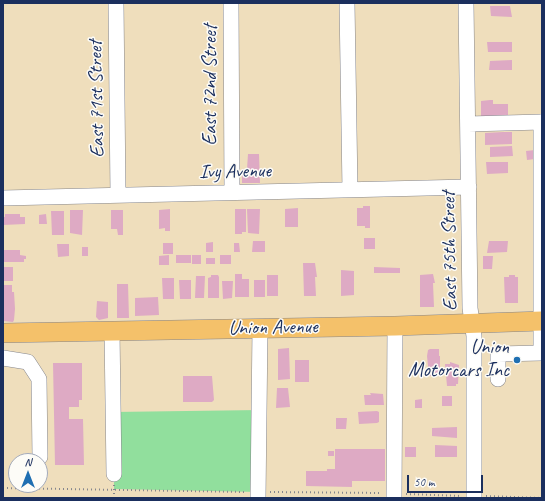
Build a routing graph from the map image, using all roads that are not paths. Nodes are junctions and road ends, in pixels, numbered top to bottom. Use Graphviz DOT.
graph roads {
  1 [pos="116,3"];
  2 [pos="231,3"];
  3 [pos="347,3"];
  4 [pos="466,3"];
  5 [pos="541,122"];
  6 [pos="468,124"];
  7 [pos="469,187"];
  8 [pos="350,190"];
  9 [pos="232,192"];
  10 [pos="118,195"];
  11 [pos="3,198"];
  12 [pos="541,321"];
  13 [pos="472,323"];
  14 [pos="395,326"];
  15 [pos="260,328"];
  16 [pos="112,331"];
  17 [pos="3,333"];
  18 [pos="3,358"];
  19 [pos="498,379"];
  20 [pos="40,453"];
  21 [pos="114,474"];
  22 [pos="259,494"];
  23 [pos="394,495"];
  24 [pos="474,497"];
  1 -- 10 [label="street, East 71st Street"];
  2 -- 9 [label="street, East 72nd Street"];
  3 -- 8 [label="street"];
  4 -- 6 [label="street, East 75th Street"];
  5 -- 6 [label="street"];
  5 -- 12 [label="street"];
  6 -- 7 [label="street, East 75th Street"];
  7 -- 8 [label="street, Ivy Avenue"];
  7 -- 13 [label="street, East 75th Street"];
  8 -- 9 [label="street, Ivy Avenue"];
  9 -- 10 [label="street, Ivy Avenue"];
  10 -- 11 [label="street, Ivy Avenue"];
  12 -- 13 [label="main road, Union Avenue"];
  12 -- 19 [label="street"];
  13 -- 14 [label="main road, Union Avenue"];
  13 -- 24 [label="street, East 75th Street"];
  14 -- 15 [label="main road, Union Avenue"];
  14 -- 23 [label="street"];
  15 -- 16 [label="main road, Union Avenue"];
  15 -- 22 [label="street"];
  16 -- 17 [label="main road, Union Avenue"];
  16 -- 21 [label="street"];
  18 -- 20 [label="street"];
}
